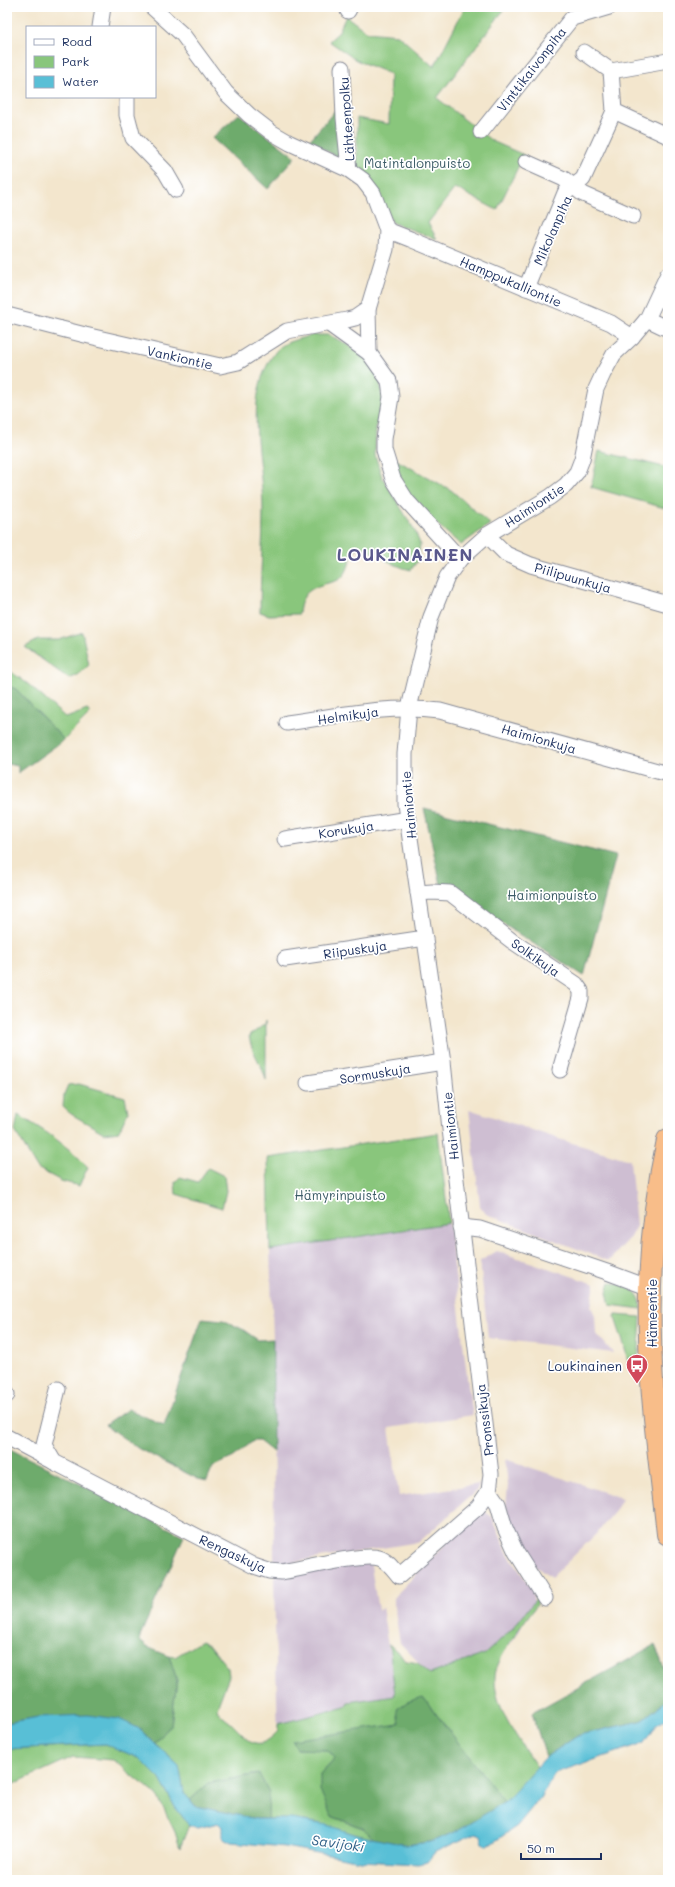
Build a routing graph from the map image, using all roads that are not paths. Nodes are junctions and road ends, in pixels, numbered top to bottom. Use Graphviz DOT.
graph roads {
  1 [pos="103,7"];
  2 [pos="152,7"];
  3 [pos="609,7"];
  4 [pos="100,26"];
  5 [pos="584,52"];
  6 [pos="668,60"];
  7 [pos="342,68"];
  8 [pos="611,71"];
  9 [pos="127,98"];
  10 [pos="614,112"];
  11 [pos="481,132"];
  12 [pos="668,136"];
  13 [pos="526,162"];
  14 [pos="350,170"];
  15 [pos="574,186"];
  16 [pos="176,190"];
  17 [pos="633,216"];
  18 [pos="387,230"];
  19 [pos="668,274"];
  20 [pos="526,288"];
  21 [pos="368,309"];
  22 [pos="7,315"];
  23 [pos="647,318"];
  24 [pos="329,324"];
  25 [pos="668,329"];
  26 [pos="632,337"];
  27 [pos="369,353"];
  28 [pos="487,535"];
  29 [pos="460,560"];
  30 [pos="668,604"];
  31 [pos="410,708"];
  32 [pos="287,723"];
  33 [pos="668,774"];
  34 [pos="408,819"];
  35 [pos="285,839"];
  36 [pos="418,893"];
  37 [pos="425,938"];
  38 [pos="285,959"];
  39 [pos="443,1062"];
  40 [pos="560,1070"];
  41 [pos="308,1083"];
  42 [pos="668,1140"];
  43 [pos="461,1227"];
  44 [pos="650,1288"];
  45 [pos="58,1389"];
  46 [pos="7,1437"];
  47 [pos="54,1462"];
  48 [pos="489,1492"];
  49 [pos="668,1534"];
  50 [pos="545,1598"];
  1 -- 4 [label="street"];
  2 -- 14 [label="street"];
  3 -- 11 [label="street, Vinttikaivonpiha"];
  5 -- 8 [label="street"];
  6 -- 8 [label="street"];
  7 -- 14 [label="street, Lähteenpolku"];
  8 -- 10 [label="street"];
  9 -- 16 [label="street"];
  10 -- 12 [label="street"];
  10 -- 15 [label="street, Mikolanpiha"];
  13 -- 15 [label="street"];
  14 -- 18 [label="street"];
  15 -- 17 [label="street"];
  15 -- 20 [label="street, Mikolanpiha"];
  18 -- 20 [label="street, Hamppukalliontie"];
  18 -- 21 [label="street"];
  19 -- 23 [label="street, Haimiontie"];
  20 -- 26 [label="street, Hamppukalliontie"];
  21 -- 24 [label="street, Vankiontie"];
  21 -- 27 [label="street"];
  22 -- 24 [label="street, Vankiontie"];
  23 -- 25 [label="street"];
  23 -- 26 [label="street, Haimiontie"];
  24 -- 27 [label="street"];
  26 -- 28 [label="street, Haimiontie"];
  27 -- 29 [label="street"];
  28 -- 29 [label="street, Haimiontie"];
  28 -- 30 [label="street, Piilipuunkuja"];
  29 -- 31 [label="street, Haimiontie"];
  31 -- 32 [label="street, Helmikuja"];
  31 -- 33 [label="street, Haimionkuja"];
  31 -- 34 [label="street, Haimiontie"];
  34 -- 35 [label="street, Korukuja"];
  34 -- 36 [label="street, Haimiontie"];
  36 -- 37 [label="street, Haimiontie"];
  36 -- 40 [label="street, Solkikuja"];
  37 -- 38 [label="street, Riipuskuja"];
  37 -- 39 [label="street, Haimiontie"];
  39 -- 41 [label="street, Sormuskuja"];
  39 -- 43 [label="street, Haimiontie"];
  42 -- 44 [label="highway, Hämeentie"];
  43 -- 44 [label="street"];
  43 -- 48 [label="street, Pronssikuja"];
  44 -- 49 [label="highway, Hämeentie"];
  45 -- 47 [label="street"];
  46 -- 47 [label="street"];
  47 -- 48 [label="street, Rengaskuja"];
  48 -- 50 [label="street"];
}
